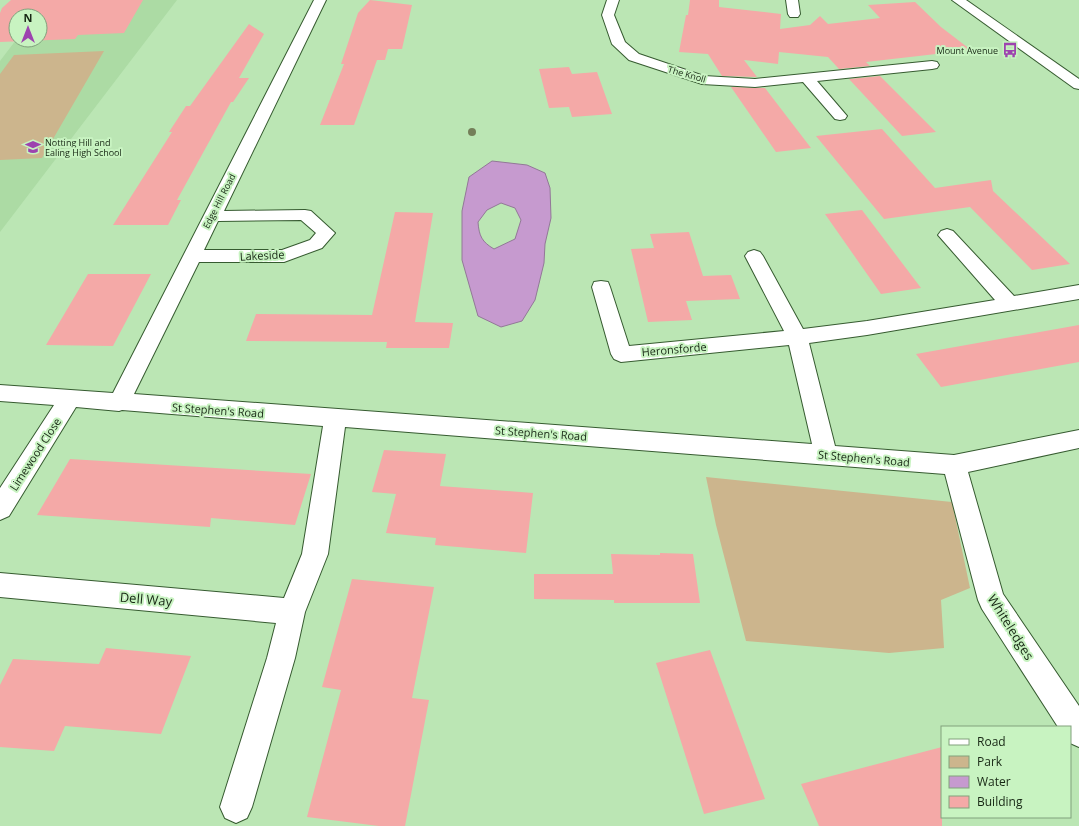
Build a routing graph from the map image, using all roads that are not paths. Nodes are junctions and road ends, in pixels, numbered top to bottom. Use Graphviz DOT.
graph roads {
  1 [pos="320,0"];
  2 [pos="613,0"];
  3 [pos="792,0"];
  4 [pos="958,0"];
  5 [pos="794,14"];
  6 [pos="932,65"];
  7 [pos="808,78"];
  8 [pos="1079,85"];
  9 [pos="840,116"];
  10 [pos="212,216"];
  11 [pos="947,235"];
  12 [pos="192,256"];
  13 [pos="754,256"];
  14 [pos="601,287"];
  15 [pos="1079,292"];
  16 [pos="1010,304"];
  17 [pos="797,337"];
  18 [pos="0,393"];
  19 [pos="70,399"];
  20 [pos="119,403"];
  21 [pos="335,419"];
  22 [pos="1079,439"];
  23 [pos="826,455"];
  24 [pos="954,465"];
  25 [pos="0,509"];
  26 [pos="0,585"];
  27 [pos="292,612"];
  28 [pos="1079,732"];
  29 [pos="236,807"];
  1 -- 10 [label="street, Edge Hill Road"];
  2 -- 7 [label="street, The Knoll"];
  3 -- 5 [label="street"];
  4 -- 8 [label="street"];
  6 -- 7 [label="street, The Knoll"];
  7 -- 9 [label="street"];
  10 -- 12 [label="street, Edge Hill Road"];
  10 -- 12 [label="street, Lakeside"];
  11 -- 16 [label="street"];
  12 -- 20 [label="street, Edge Hill Road"];
  13 -- 17 [label="street"];
  14 -- 17 [label="street, Heronsforde"];
  15 -- 16 [label="street, Heronsforde"];
  16 -- 17 [label="street, Heronsforde"];
  17 -- 23 [label="street"];
  18 -- 19 [label="street, St Stephen's Road"];
  19 -- 20 [label="street, St Stephen's Road"];
  19 -- 25 [label="street, Limewood Close"];
  20 -- 21 [label="street, St Stephen's Road"];
  21 -- 23 [label="street, St Stephen's Road"];
  21 -- 27 [label="street"];
  22 -- 24 [label="street, St Stephen's Road"];
  23 -- 24 [label="street, St Stephen's Road"];
  24 -- 28 [label="street, Whiteledges"];
  26 -- 27 [label="street, Dell Way"];
  27 -- 29 [label="street"];
}
